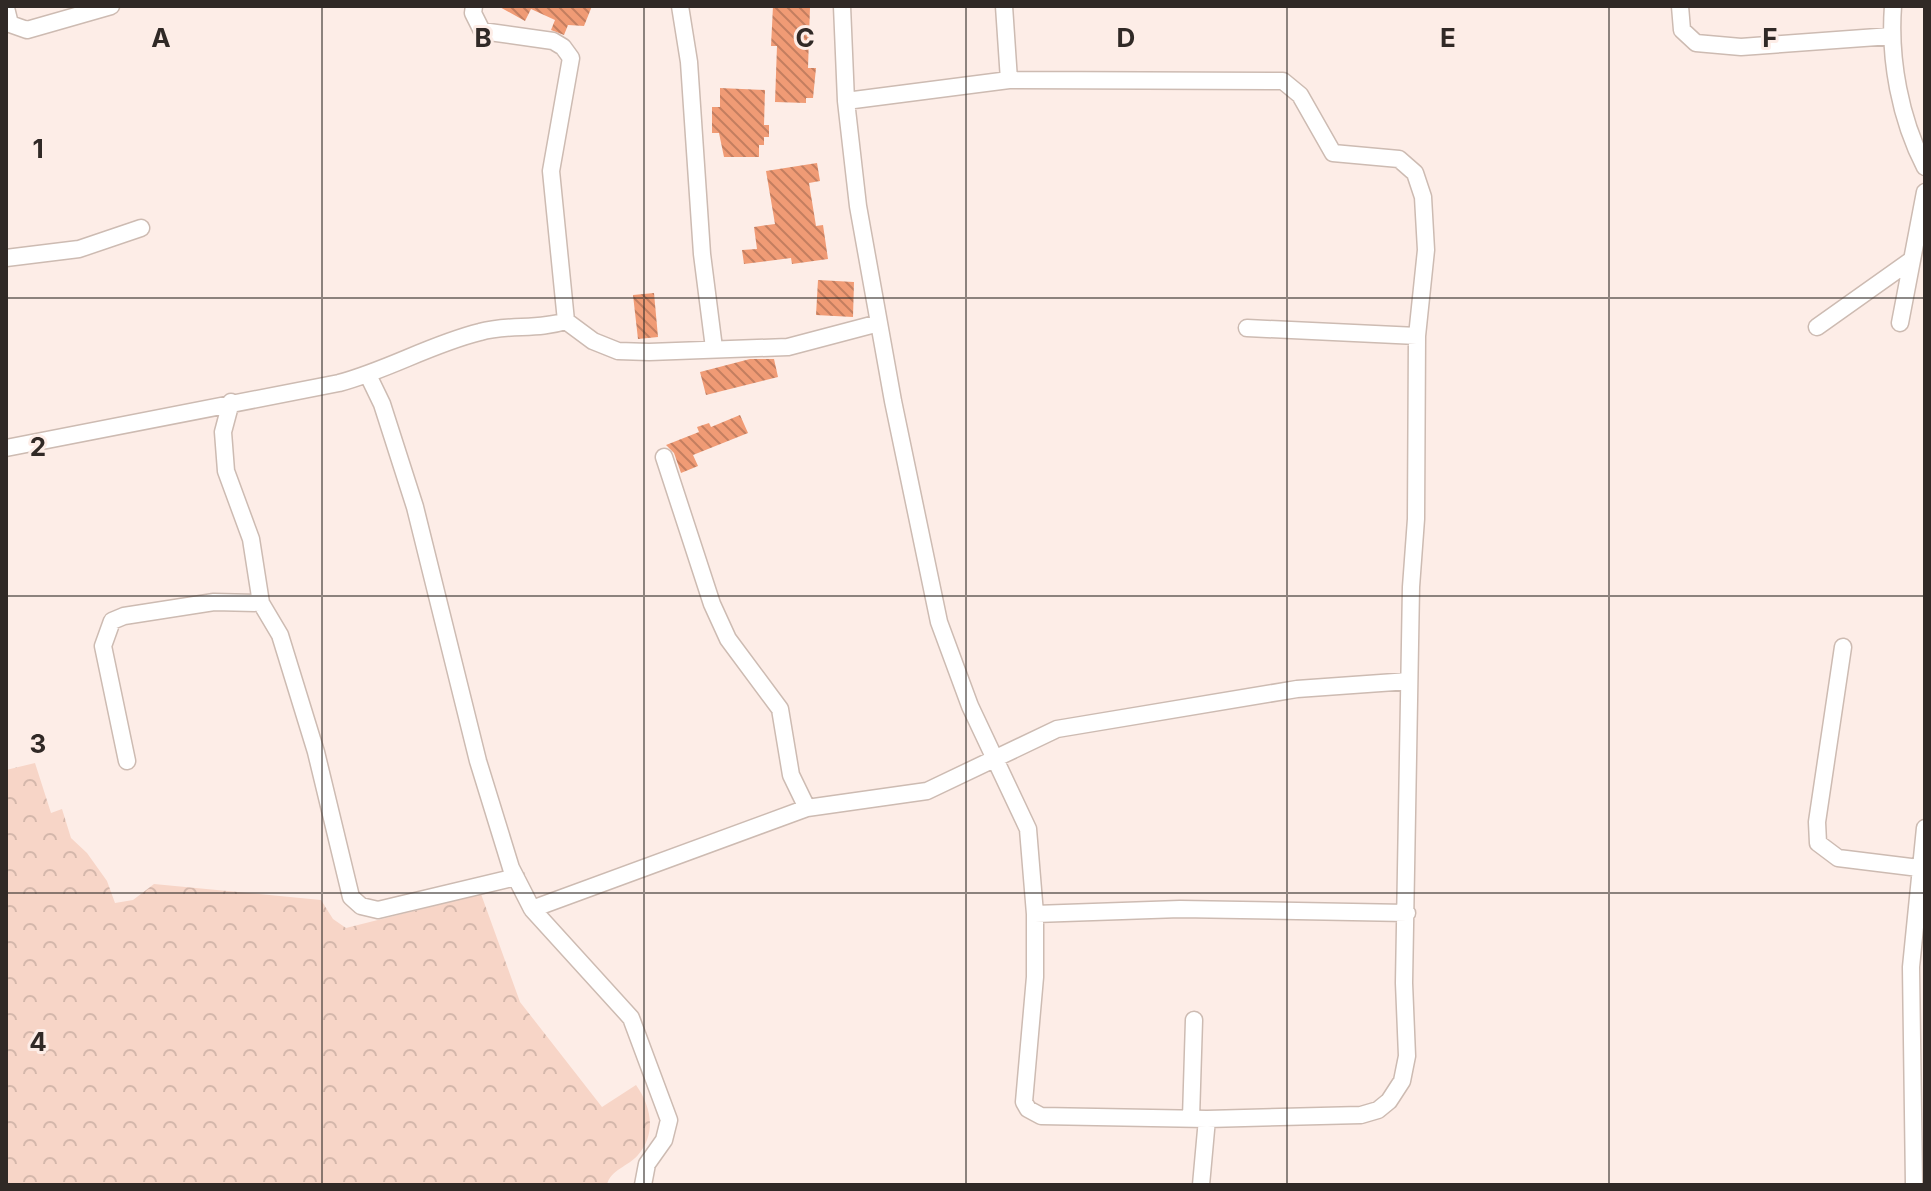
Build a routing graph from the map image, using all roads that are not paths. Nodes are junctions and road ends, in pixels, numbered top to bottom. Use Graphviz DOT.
graph roads {
  1 [pos="111,6"];
  2 [pos="474,6"];
  3 [pos="680,6"];
  4 [pos="842,6"];
  5 [pos="1004,6"];
  6 [pos="1680,6"];
  7 [pos="1893,6"];
  8 [pos="6,8"];
  9 [pos="1891,36"];
  10 [pos="1009,80"];
  11 [pos="846,101"];
  12 [pos="1925,167"];
  13 [pos="1925,192"];
  14 [pos="141,228"];
  15 [pos="6,258"];
  16 [pos="1910,261"];
  17 [pos="566,321"];
  18 [pos="879,323"];
  19 [pos="1900,323"];
  20 [pos="1817,327"];
  21 [pos="1247,328"];
  22 [pos="1417,336"];
  23 [pos="714,348"];
  24 [pos="368,375"];
  25 [pos="231,402"];
  26 [pos="6,448"];
  27 [pos="664,457"];
  28 [pos="261,603"];
  29 [pos="1843,647"];
  30 [pos="1409,681"];
  31 [pos="127,761"];
  32 [pos="996,761"];
  33 [pos="807,808"];
  34 [pos="1924,838"];
  35 [pos="1919,868"];
  36 [pos="516,877"];
  37 [pos="532,909"];
  38 [pos="1407,913"];
  39 [pos="1035,914"];
  40 [pos="1194,1020"];
  41 [pos="1199,1118"];
  42 [pos="643,1185"];
  43 [pos="1201,1185"];
  44 [pos="1914,1185"];
  1 -- 8 [label="street"];
  2 -- 17 [label="street"];
  3 -- 23 [label="street"];
  4 -- 11 [label="street"];
  5 -- 10 [label="street"];
  6 -- 9 [label="street"];
  7 -- 9 [label="street"];
  9 -- 12 [label="street"];
  10 -- 11 [label="street"];
  10 -- 22 [label="street"];
  11 -- 18 [label="street"];
  13 -- 16 [label="street"];
  14 -- 15 [label="street"];
  16 -- 19 [label="street"];
  16 -- 20 [label="street"];
  17 -- 23 [label="street"];
  17 -- 24 [label="street"];
  18 -- 23 [label="street"];
  18 -- 32 [label="street"];
  21 -- 22 [label="street"];
  22 -- 30 [label="street"];
  24 -- 25 [label="street"];
  24 -- 36 [label="street"];
  25 -- 26 [label="street"];
  25 -- 28 [label="street"];
  27 -- 33 [label="street"];
  28 -- 31 [label="street"];
  28 -- 36 [label="street"];
  29 -- 35 [label="street"];
  30 -- 32 [label="street"];
  30 -- 38 [label="street"];
  32 -- 33 [label="street"];
  32 -- 39 [label="street"];
  33 -- 37 [label="street"];
  34 -- 35 [label="street"];
  35 -- 44 [label="street"];
  36 -- 37 [label="street"];
  37 -- 42 [label="street"];
  38 -- 39 [label="street"];
  38 -- 41 [label="street"];
  39 -- 41 [label="street"];
  40 -- 41 [label="street"];
  41 -- 43 [label="street"];
}
